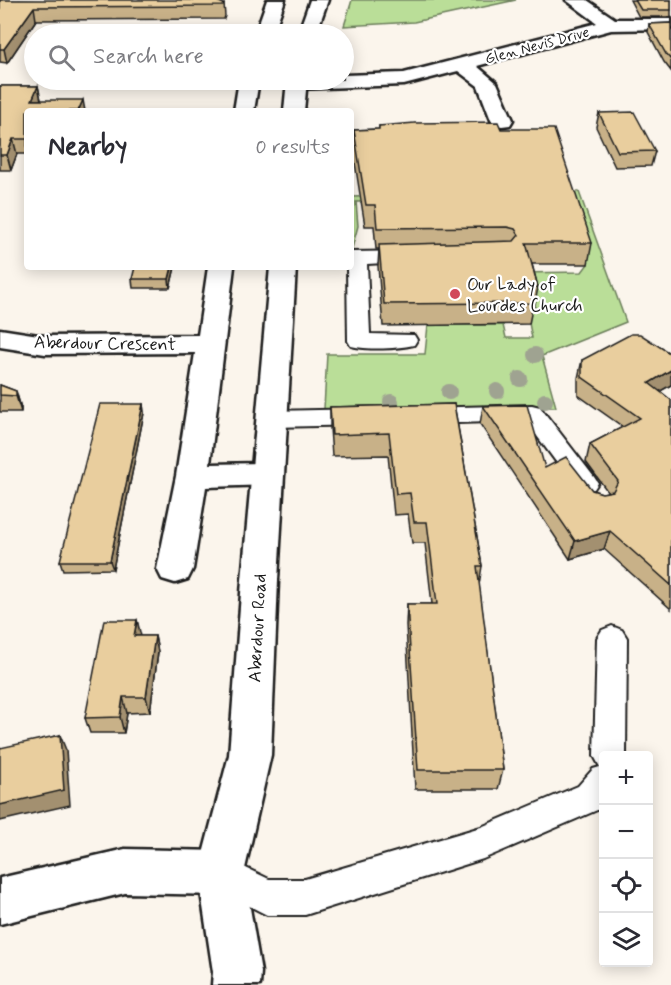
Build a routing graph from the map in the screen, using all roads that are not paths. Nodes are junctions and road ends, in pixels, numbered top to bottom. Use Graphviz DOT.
graph roads {
  1 [pos="276,0"];
  2 [pos="319,0"];
  3 [pos="575,0"];
  4 [pos="268,24"];
  5 [pos="310,24"];
  6 [pos="671,24"];
  7 [pos="611,25"];
  8 [pos="463,65"];
  9 [pos="354,80"];
  10 [pos="247,90"];
  11 [pos="296,90"];
  12 [pos="244,108"];
  13 [pos="294,108"];
  14 [pos="502,120"];
  15 [pos="436,257"];
  16 [pos="354,258"];
  17 [pos="221,270"];
  18 [pos="283,270"];
  19 [pos="0,338"];
  20 [pos="406,340"];
  21 [pos="210,344"];
  22 [pos="272,419"];
  23 [pos="268,474"];
  24 [pos="192,476"];
  25 [pos="598,500"];
  26 [pos="175,568"];
  27 [pos="612,638"];
  28 [pos="610,751"];
  29 [pos="599,786"];
  30 [pos="221,873"];
  31 [pos="0,901"];
  32 [pos="236,985"];
  1 -- 4 [label="street"];
  2 -- 5 [label="street"];
  3 -- 7 [label="street, Glen Nevis Drive"];
  6 -- 7 [label="street, Glen Nevis Drive"];
  7 -- 8 [label="street, Glen Nevis Drive"];
  8 -- 9 [label="street, Glen Nevis Drive"];
  8 -- 14 [label="street, Glen Nevis Drive"];
  10 -- 12 [label="street"];
  11 -- 13 [label="street"];
  15 -- 16 [label="lane"];
  16 -- 20 [label="lane"];
  17 -- 21 [label="street"];
  18 -- 22 [label="street, Aberdour Road"];
  19 -- 21 [label="street, Aberdour Crescent"];
  21 -- 24 [label="street"];
  22 -- 23 [label="street, Aberdour Road"];
  22 -- 25 [label="lane"];
  23 -- 24 [label="street"];
  23 -- 30 [label="street, Aberdour Road"];
  24 -- 26 [label="street"];
  27 -- 28 [label="lane"];
  29 -- 30 [label="lane"];
  30 -- 31 [label="street"];
  30 -- 32 [label="street, Aberdour Road"];
}
